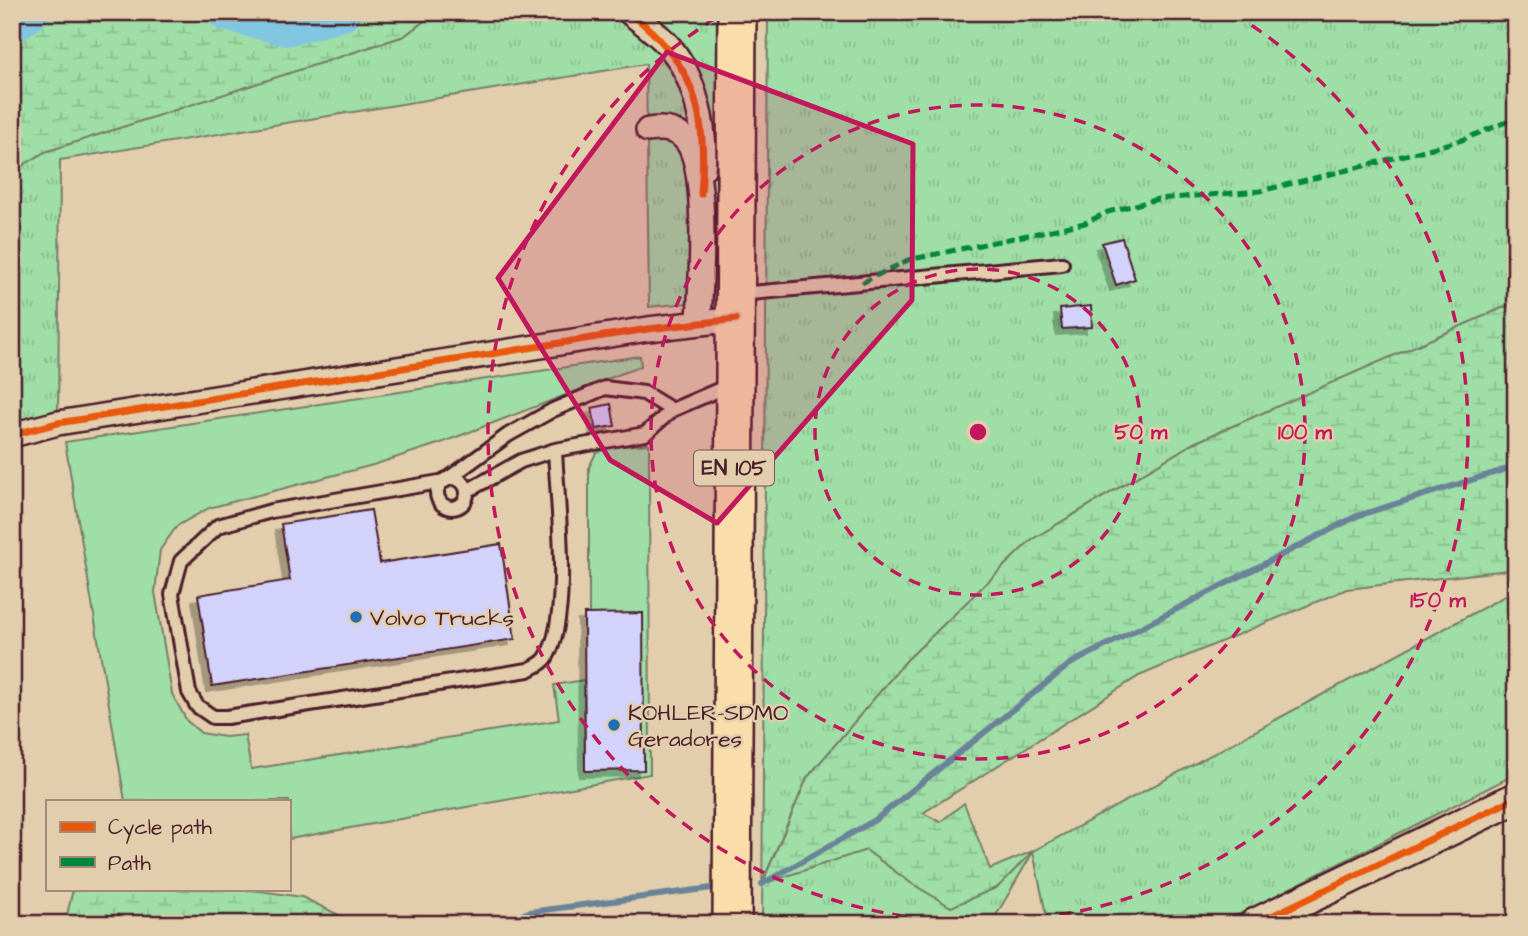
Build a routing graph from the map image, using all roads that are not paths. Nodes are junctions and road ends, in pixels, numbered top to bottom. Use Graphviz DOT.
graph roads {
  1 [pos="629,12"];
  2 [pos="737,12"];
  3 [pos="648,130"];
  4 [pos="701,194"];
  5 [pos="1062,264"];
  6 [pos="736,307"];
  7 [pos="699,323"];
  8 [pos="735,383"];
  9 [pos="672,410"];
  10 [pos="12,435"];
  11 [pos="555,450"];
  12 [pos="444,481"];
  13 [pos="467,491"];
  14 [pos="1516,798"];
  15 [pos="732,924"];
  16 [pos="1255,924"];
  1 -- 4 [label="street"];
  2 -- 6 [label="main road, EN 105"];
  3 -- 4 [label="street"];
  4 -- 7 [label="street"];
  5 -- 6 [label="lane"];
  6 -- 7 [label="street"];
  6 -- 8 [label="main road, EN 105"];
  7 -- 10 [label="street"];
  8 -- 9 [label="lane"];
  8 -- 15 [label="main road, EN 105"];
  9 -- 11 [label="lane"];
  9 -- 12 [label="lane"];
  11 -- 12 [label="lane"];
  11 -- 13 [label="lane"];
  12 -- 13 [label="lane"];
  12 -- 13 [label="lane"];
  14 -- 16 [label="street"];
}
